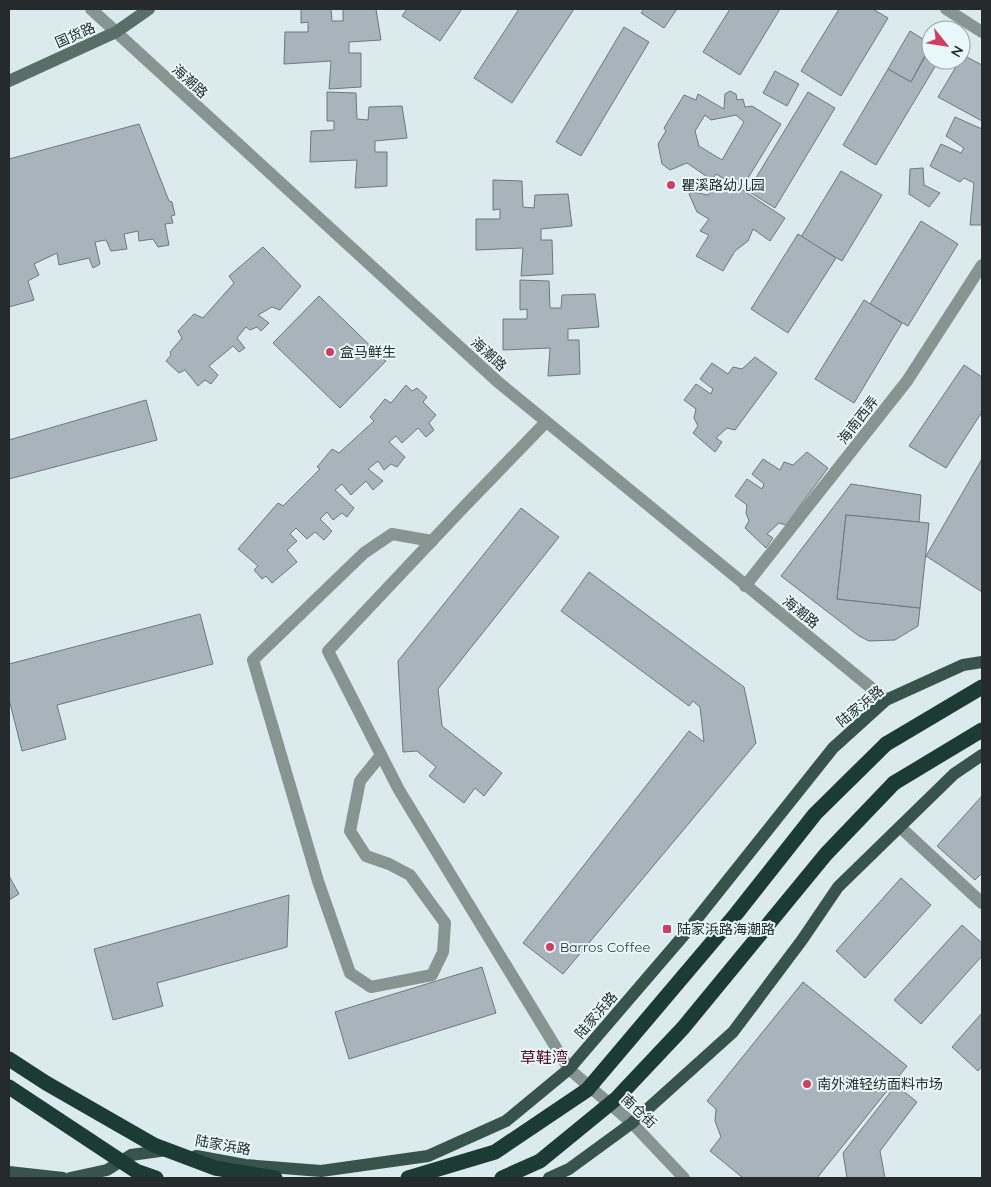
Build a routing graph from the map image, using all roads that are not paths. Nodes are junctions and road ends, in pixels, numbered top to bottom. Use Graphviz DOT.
graph roads {
  1 [pos="91,9"];
  2 [pos="149,9"];
  3 [pos="946,9"];
  4 [pos="116,32"];
  5 [pos="982,32"];
  6 [pos="9,81"];
  7 [pos="982,265"];
  8 [pos="546,422"];
  9 [pos="432,541"];
  10 [pos="745,586"];
  11 [pos="982,662"];
  12 [pos="982,687"];
  13 [pos="886,700"];
  14 [pos="982,730"];
  15 [pos="381,755"];
  16 [pos="982,755"];
  17 [pos="900,827"];
  18 [pos="982,902"];
  19 [pos="9,1058"];
  20 [pos="569,1069"];
  21 [pos="9,1087"];
  22 [pos="632,1124"];
  23 [pos="9,1172"];
  24 [pos="63,1178"];
  25 [pos="70,1178"];
  26 [pos="156,1178"];
  27 [pos="275,1178"];
  28 [pos="408,1178"];
  29 [pos="502,1178"];
  30 [pos="549,1178"];
  31 [pos="684,1178"];
  1 -- 4 [label="street, 海潮路"];
  2 -- 4 [label="street, 国货路"];
  3 -- 5 [label="street"];
  4 -- 6 [label="street, 国货路"];
  4 -- 8 [label="street, 海潮路"];
  7 -- 10 [label="street, 海南西弄"];
  8 -- 9 [label="street"];
  8 -- 10 [label="street, 海潮路"];
  9 -- 15 [label="street, 南仓街"];
  9 -- 15 [label="street"];
  10 -- 13 [label="street, 海潮路"];
  11 -- 13 [label="main road, 陆家浜路"];
  12 -- 28 [label="highway, bridge"];
  13 -- 20 [label="main road, 陆家浜路"];
  14 -- 29 [label="highway, bridge"];
  15 -- 20 [label="street, 南仓街"];
  16 -- 17 [label="main road"];
  17 -- 18 [label="street"];
  17 -- 22 [label="main road"];
  19 -- 27 [label="highway, bridge"];
  20 -- 22 [label="street, 南仓街"];
  20 -- 25 [label="main road, 陆家浜路"];
  21 -- 26 [label="highway, bridge"];
  22 -- 30 [label="main road"];
  22 -- 31 [label="street, 南仓街"];
  23 -- 24 [label="main road"];
}
